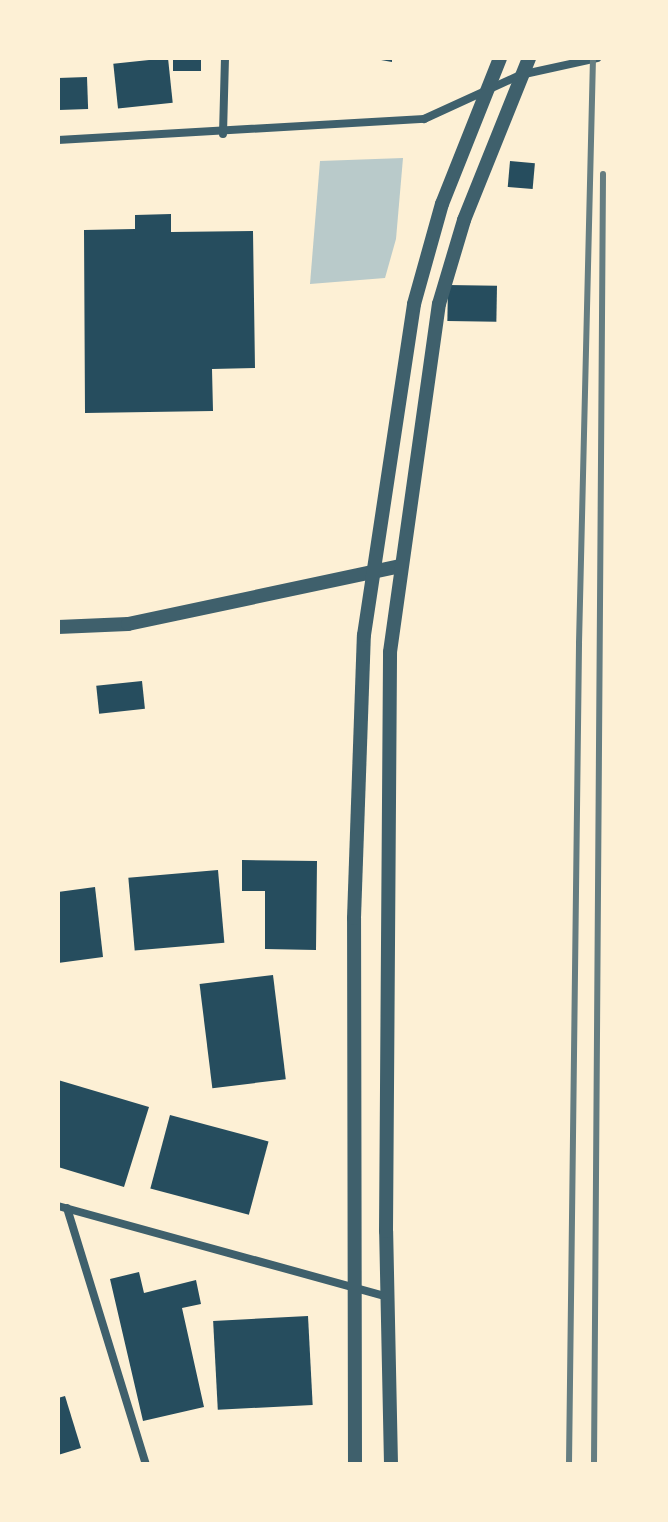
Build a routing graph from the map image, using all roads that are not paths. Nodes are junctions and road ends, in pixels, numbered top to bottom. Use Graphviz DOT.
graph roads {
  1 [pos="225,58"];
  2 [pos="500,58"];
  3 [pos="529,58"];
  4 [pos="597,58"];
  5 [pos="520,75"];
  6 [pos="489,90"];
  7 [pos="223,134"];
  8 [pos="58,140"];
  9 [pos="400,566"];
  10 [pos="370,574"];
  11 [pos="58,627"];
  12 [pos="62,1207"];
  13 [pos="353,1287"];
  14 [pos="388,1297"];
  15 [pos="146,1464"];
  16 [pos="355,1464"];
  17 [pos="391,1464"];
  1 -- 7 [label="street"];
  2 -- 6 [label="street"];
  3 -- 5 [label="street"];
  4 -- 5 [label="street"];
  5 -- 6 [label="street"];
  5 -- 9 [label="street"];
  6 -- 7 [label="street"];
  6 -- 10 [label="street"];
  7 -- 8 [label="street"];
  9 -- 10 [label="street"];
  9 -- 14 [label="street"];
  10 -- 11 [label="street"];
  10 -- 13 [label="street"];
  12 -- 13 [label="street"];
  12 -- 15 [label="street"];
  13 -- 14 [label="street"];
  13 -- 16 [label="street"];
  14 -- 17 [label="street"];
}
